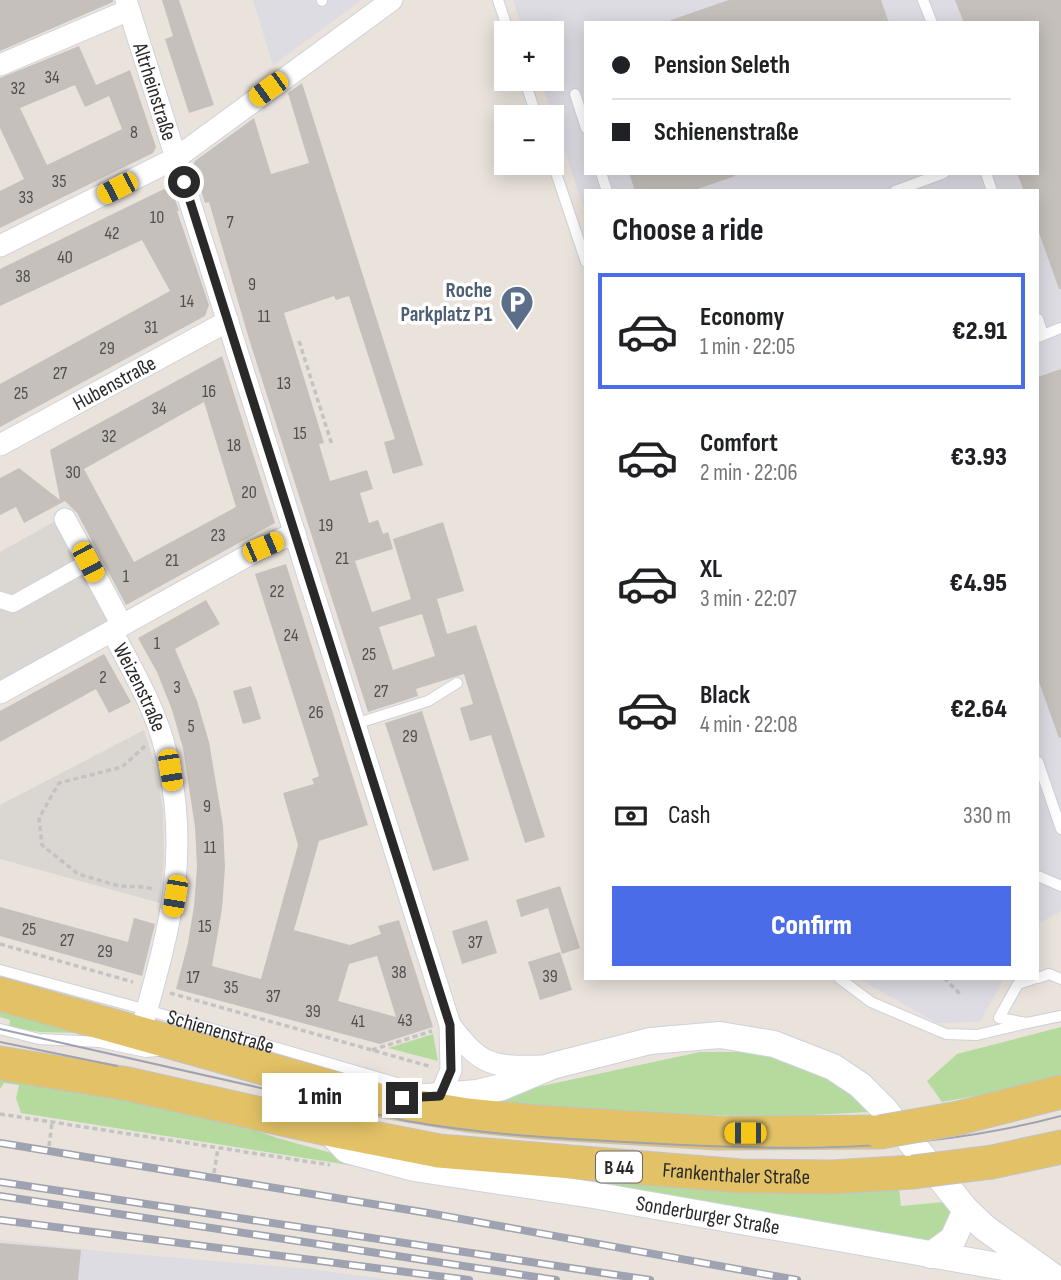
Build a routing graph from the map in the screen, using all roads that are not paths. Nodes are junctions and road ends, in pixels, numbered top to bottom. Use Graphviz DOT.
graph roads {
  1 [pos="392,0"];
  2 [pos="498,0"];
  3 [pos="923,0"];
  4 [pos="128,5"];
  5 [pos="505,21"];
  6 [pos="931,21"];
  7 [pos="0,65"];
  8 [pos="575,94"];
  9 [pos="584,122"];
  10 [pos="176,158"];
  11 [pos="556,175"];
  12 [pos="939,175"];
  13 [pos="900,189"];
  14 [pos="0,246"];
  15 [pos="584,256"];
  16 [pos="228,321"];
  17 [pos="1061,328"];
  18 [pos="1041,336"];
  19 [pos="0,445"];
  20 [pos="65,519"];
  21 [pos="295,533"];
  22 [pos="88,562"];
  23 [pos="0,600"];
  24 [pos="117,628"];
  25 [pos="457,683"];
  26 [pos="0,693"];
  27 [pos="355,724"];
  28 [pos="1039,765"];
  29 [pos="1061,829"];
  30 [pos="1039,876"];
  31 [pos="1061,886"];
  32 [pos="0,970"];
  33 [pos="1039,977"];
  34 [pos="1061,979"];
  35 [pos="842,980"];
  36 [pos="1031,980"];
  37 [pos="0,994"];
  38 [pos="1061,1016"];
  39 [pos="144,1022"];
  40 [pos="1027,1023"];
  41 [pos="450,1025"];
  42 [pos="0,1029"];
  43 [pos="196,1049"];
  44 [pos="488,1061"];
  45 [pos="0,1063"];
  46 [pos="552,1066"];
  47 [pos="1061,1092"];
  48 [pos="477,1093"];
  49 [pos="440,1096"];
  50 [pos="377,1100"];
  51 [pos="327,1129"];
  52 [pos="1061,1147"];
  53 [pos="998,1161"];
  54 [pos="1061,1168"];
  55 [pos="967,1210"];
  56 [pos="931,1255"];
  57 [pos="1056,1276"];
  1 -- 10 [label="street"];
  2 -- 5 [label="lane"];
  3 -- 6 [label="lane"];
  4 -- 7 [label="street"];
  4 -- 10 [label="street, Altrheinstraße"];
  8 -- 9 [label="lane"];
  10 -- 14 [label="street"];
  10 -- 16 [label="street, Altrheinstraße"];
  11 -- 15 [label="lane"];
  12 -- 13 [label="lane"];
  16 -- 19 [label="street, Hubenstraße"];
  16 -- 21 [label="street, Altrheinstraße"];
  17 -- 18 [label="lane"];
  20 -- 22 [label="street, Weizenstraße"];
  21 -- 24 [label="street"];
  21 -- 27 [label="street, Altrheinstraße"];
  22 -- 23 [label="street"];
  22 -- 24 [label="street, Weizenstraße"];
  24 -- 26 [label="street"];
  24 -- 39 [label="street, Weizenstraße"];
  25 -- 27 [label="lane"];
  27 -- 41 [label="street, Altrheinstraße"];
  28 -- 29 [label="lane"];
  30 -- 31 [label="lane"];
  32 -- 39 [label="lane, Schienenstraße"];
  33 -- 34 [label="lane"];
  35 -- 40 [label="lane"];
  36 -- 40 [label="lane"];
  37 -- 39 [label="main road, Schienenstraße / B 44"];
  38 -- 40 [label="lane"];
  39 -- 43 [label="main road, Schienenstraße / B 44"];
  39 -- 49 [label="lane, Schienenstraße"];
  41 -- 44 [label="street, Altrheinstraße"];
  41 -- 49 [label="street, Altrheinstraße"];
  42 -- 43 [label="lane"];
  43 -- 50 [label="main road, Schienenstraße / B 44"];
  44 -- 46 [label="street, Sonderburger Straße"];
  45 -- 51 [label="main road, B 44"];
  46 -- 48 [label="street, Sonderburger Straße"];
  46 -- 55 [label="street, Sonderburger Straße"];
  47 -- 50 [label="main road, Frankenthaler Straße / B 44, bridge"];
  48 -- 49 [label="street, Schienenstraße"];
  49 -- 50 [label="street, Schienenstraße"];
  51 -- 53 [label="main road, Frankenthaler Straße / B 44, bridge"];
  51 -- 56 [label="street, Sonderburger Straße"];
  52 -- 53 [label="main road, Frankenthaler Straße / B 44"];
  53 -- 54 [label="main road"];
  55 -- 56 [label="street"];
  55 -- 57 [label="street, Sonderburger Straße"];
  56 -- 57 [label="street, Sonderburger Straße"];
}
